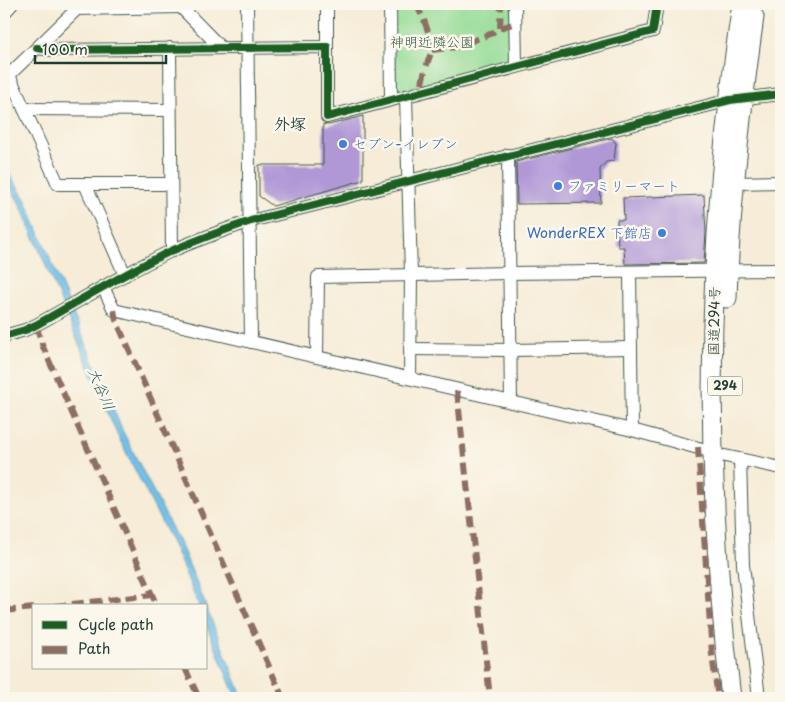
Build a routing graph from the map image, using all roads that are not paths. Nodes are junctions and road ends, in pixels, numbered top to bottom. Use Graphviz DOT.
graph roads {
  1 [pos="12,4"];
  2 [pos="247,4"];
  3 [pos="327,4"];
  4 [pos="390,4"];
  5 [pos="515,4"];
  6 [pos="657,4"];
  7 [pos="742,4"];
  8 [pos="755,4"];
  9 [pos="181,5"];
  10 [pos="79,7"];
  11 [pos="4,13"];
  12 [pos="248,47"];
  13 [pos="327,47"];
  14 [pos="37,48"];
  15 [pos="170,48"];
  16 [pos="221,48"];
  17 [pos="516,66"];
  18 [pos="781,94"];
  19 [pos="406,96"];
  20 [pos="391,99"];
  21 [pos="737,99"];
  22 [pos="24,109"];
  23 [pos="170,110"];
  24 [pos="508,155"];
  25 [pos="408,181"];
  26 [pos="781,182"];
  27 [pos="735,183"];
  28 [pos="85,184"];
  29 [pos="171,184"];
  30 [pos="251,221"];
  31 [pos="172,251"];
  32 [pos="781,270"];
  33 [pos="721,271"];
  34 [pos="630,272"];
  35 [pos="509,273"];
  36 [pos="125,275"];
  37 [pos="411,275"];
  38 [pos="99,290"];
  39 [pos="4,336"];
  40 [pos="251,342"];
  41 [pos="631,348"];
  42 [pos="410,349"];
  43 [pos="511,350"];
  44 [pos="317,357"];
  45 [pos="410,378"];
  46 [pos="512,402"];
  47 [pos="632,430"];
  48 [pos="726,455"];
  49 [pos="781,468"];
  50 [pos="734,674"];
  51 [pos="731,698"];
  52 [pos="743,698"];
  53 [pos="759,698"];
  1 -- 11 [label="street"];
  2 -- 12 [label="street"];
  3 -- 13 [label="street"];
  4 -- 20 [label="street"];
  5 -- 17 [label="street"];
  6 -- 17 [label="street"];
  7 -- 21 [label="highway, 国道294号 / 294"];
  8 -- 21 [label="highway, 国道294号 / 294"];
  9 -- 10 [label="street"];
  9 -- 16 [label="street"];
  10 -- 14 [label="street"];
  12 -- 13 [label="street"];
  12 -- 16 [label="street"];
  12 -- 30 [label="street"];
  13 -- 20 [label="street"];
  14 -- 15 [label="street"];
  14 -- 22 [label="street"];
  15 -- 16 [label="street"];
  15 -- 23 [label="street"];
  17 -- 19 [label="street"];
  18 -- 21 [label="street"];
  19 -- 20 [label="street"];
  19 -- 25 [label="street"];
  21 -- 24 [label="street"];
  21 -- 27 [label="highway, 国道294号 / 294"];
  21 -- 33 [label="highway, 国道294号 / 294"];
  22 -- 23 [label="street"];
  22 -- 28 [label="street"];
  23 -- 29 [label="street"];
  24 -- 25 [label="street"];
  24 -- 35 [label="street"];
  25 -- 30 [label="street"];
  25 -- 37 [label="street"];
  26 -- 27 [label="street"];
  27 -- 33 [label="highway, 国道294号 / 294"];
  28 -- 29 [label="street"];
  28 -- 36 [label="street"];
  29 -- 31 [label="street"];
  30 -- 31 [label="street"];
  30 -- 40 [label="street"];
  31 -- 36 [label="street"];
  32 -- 33 [label="street"];
  33 -- 34 [label="street"];
  33 -- 48 [label="highway, 国道294号 / 294"];
  34 -- 35 [label="street"];
  34 -- 41 [label="street"];
  35 -- 37 [label="street"];
  35 -- 43 [label="street"];
  36 -- 38 [label="street"];
  37 -- 42 [label="street"];
  37 -- 44 [label="street"];
  38 -- 39 [label="street"];
  38 -- 40 [label="street"];
  40 -- 44 [label="street"];
  41 -- 43 [label="street"];
  41 -- 47 [label="street"];
  42 -- 43 [label="street"];
  42 -- 45 [label="street"];
  43 -- 46 [label="street"];
  44 -- 45 [label="street"];
  45 -- 46 [label="street"];
  46 -- 47 [label="street"];
  47 -- 48 [label="street"];
  48 -- 49 [label="street"];
  48 -- 50 [label="highway, 国道294号 / 294"];
  48 -- 53 [label="street"];
  50 -- 51 [label="highway, 国道294号 / 294"];
  50 -- 52 [label="highway, 国道294号 / 294"];
}
